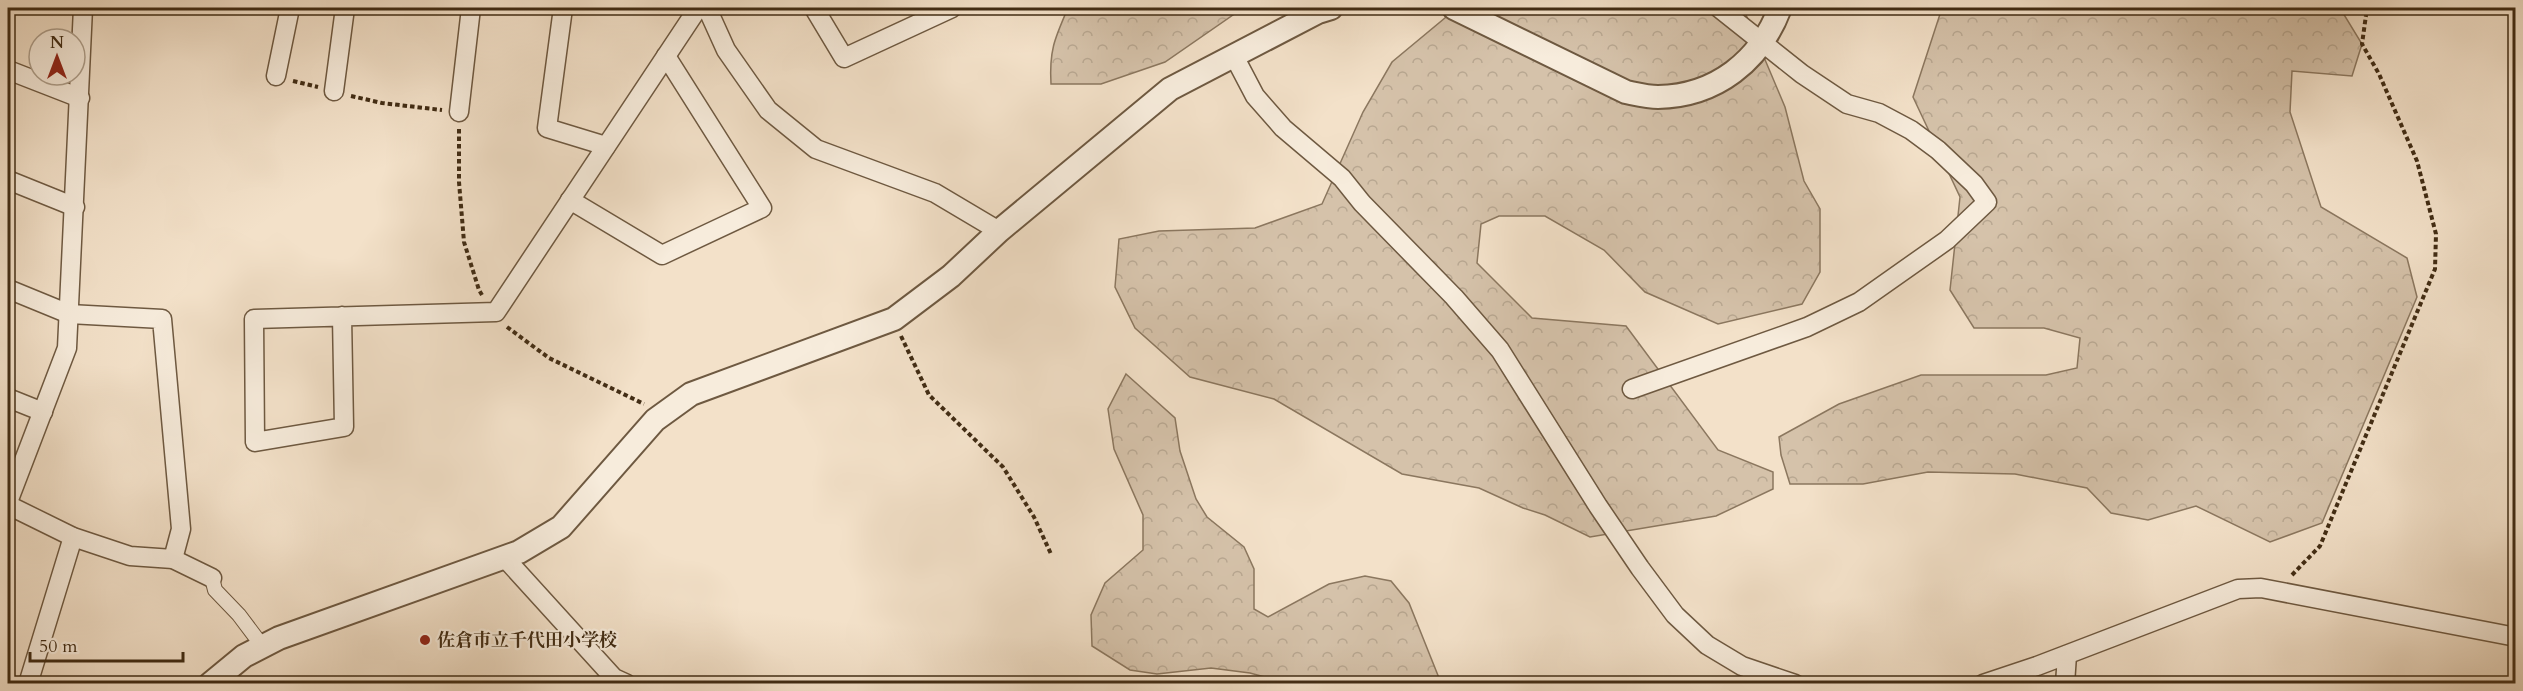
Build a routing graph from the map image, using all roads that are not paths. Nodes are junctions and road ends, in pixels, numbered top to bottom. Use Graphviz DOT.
graph roads {
  1 [pos="83,8"];
  2 [pos="286,8"];
  3 [pos="345,8"];
  4 [pos="471,8"];
  5 [pos="563,8"];
  6 [pos="699,8"];
  7 [pos="707,8"];
  8 [pos="814,8"];
  9 [pos="952,8"];
  10 [pos="1331,8"];
  11 [pos="1454,8"];
  12 [pos="1719,8"];
  13 [pos="1780,8"];
  14 [pos="1763,43"];
  15 [pos="666,56"];
  16 [pos="1234,56"];
  17 [pos="8,70"];
  18 [pos="276,76"];
  19 [pos="334,91"];
  20 [pos="80,98"];
  21 [pos="459,112"];
  22 [pos="606,146"];
  23 [pos="8,180"];
  24 [pos="570,200"];
  25 [pos="75,207"];
  26 [pos="999,231"];
  27 [pos="8,290"];
  28 [pos="69,314"];
  29 [pos="342,316"];
  30 [pos="1632,389"];
  31 [pos="8,398"];
  32 [pos="43,412"];
  33 [pos="8,503"];
  34 [pos="73,537"];
  35 [pos="505,558"];
  36 [pos="173,559"];
  37 [pos="212,578"];
  38 [pos="2516,637"];
  39 [pos="263,647"];
  40 [pos="2067,655"];
  41 [pos="28,684"];
  42 [pos="210,684"];
  43 [pos="627,684"];
  44 [pos="1795,684"];
  45 [pos="1983,684"];
  46 [pos="2065,684"];
  1 -- 20 [label="street"];
  2 -- 18 [label="street"];
  3 -- 19 [label="street"];
  4 -- 21 [label="street"];
  5 -- 22 [label="street"];
  6 -- 15 [label="street"];
  7 -- 26 [label="street"];
  8 -- 9 [label="street"];
  10 -- 16 [label="street"];
  11 -- 14 [label="street"];
  12 -- 14 [label="street"];
  13 -- 14 [label="street"];
  14 -- 30 [label="street"];
  15 -- 22 [label="street"];
  15 -- 24 [label="street"];
  16 -- 26 [label="street"];
  16 -- 44 [label="street"];
  17 -- 20 [label="street"];
  20 -- 25 [label="street"];
  22 -- 24 [label="street"];
  23 -- 25 [label="street"];
  24 -- 29 [label="street"];
  25 -- 28 [label="street"];
  26 -- 35 [label="street"];
  27 -- 28 [label="street"];
  28 -- 32 [label="street"];
  28 -- 36 [label="street"];
  29 -- 29 [label="street"];
  31 -- 32 [label="street"];
  32 -- 33 [label="street"];
  33 -- 34 [label="street"];
  34 -- 36 [label="street"];
  34 -- 41 [label="street"];
  35 -- 39 [label="street"];
  35 -- 43 [label="street"];
  36 -- 37 [label="street"];
  37 -- 39 [label="street"];
  38 -- 40 [label="street"];
  39 -- 42 [label="street"];
  40 -- 45 [label="street"];
  40 -- 46 [label="street"];
}
